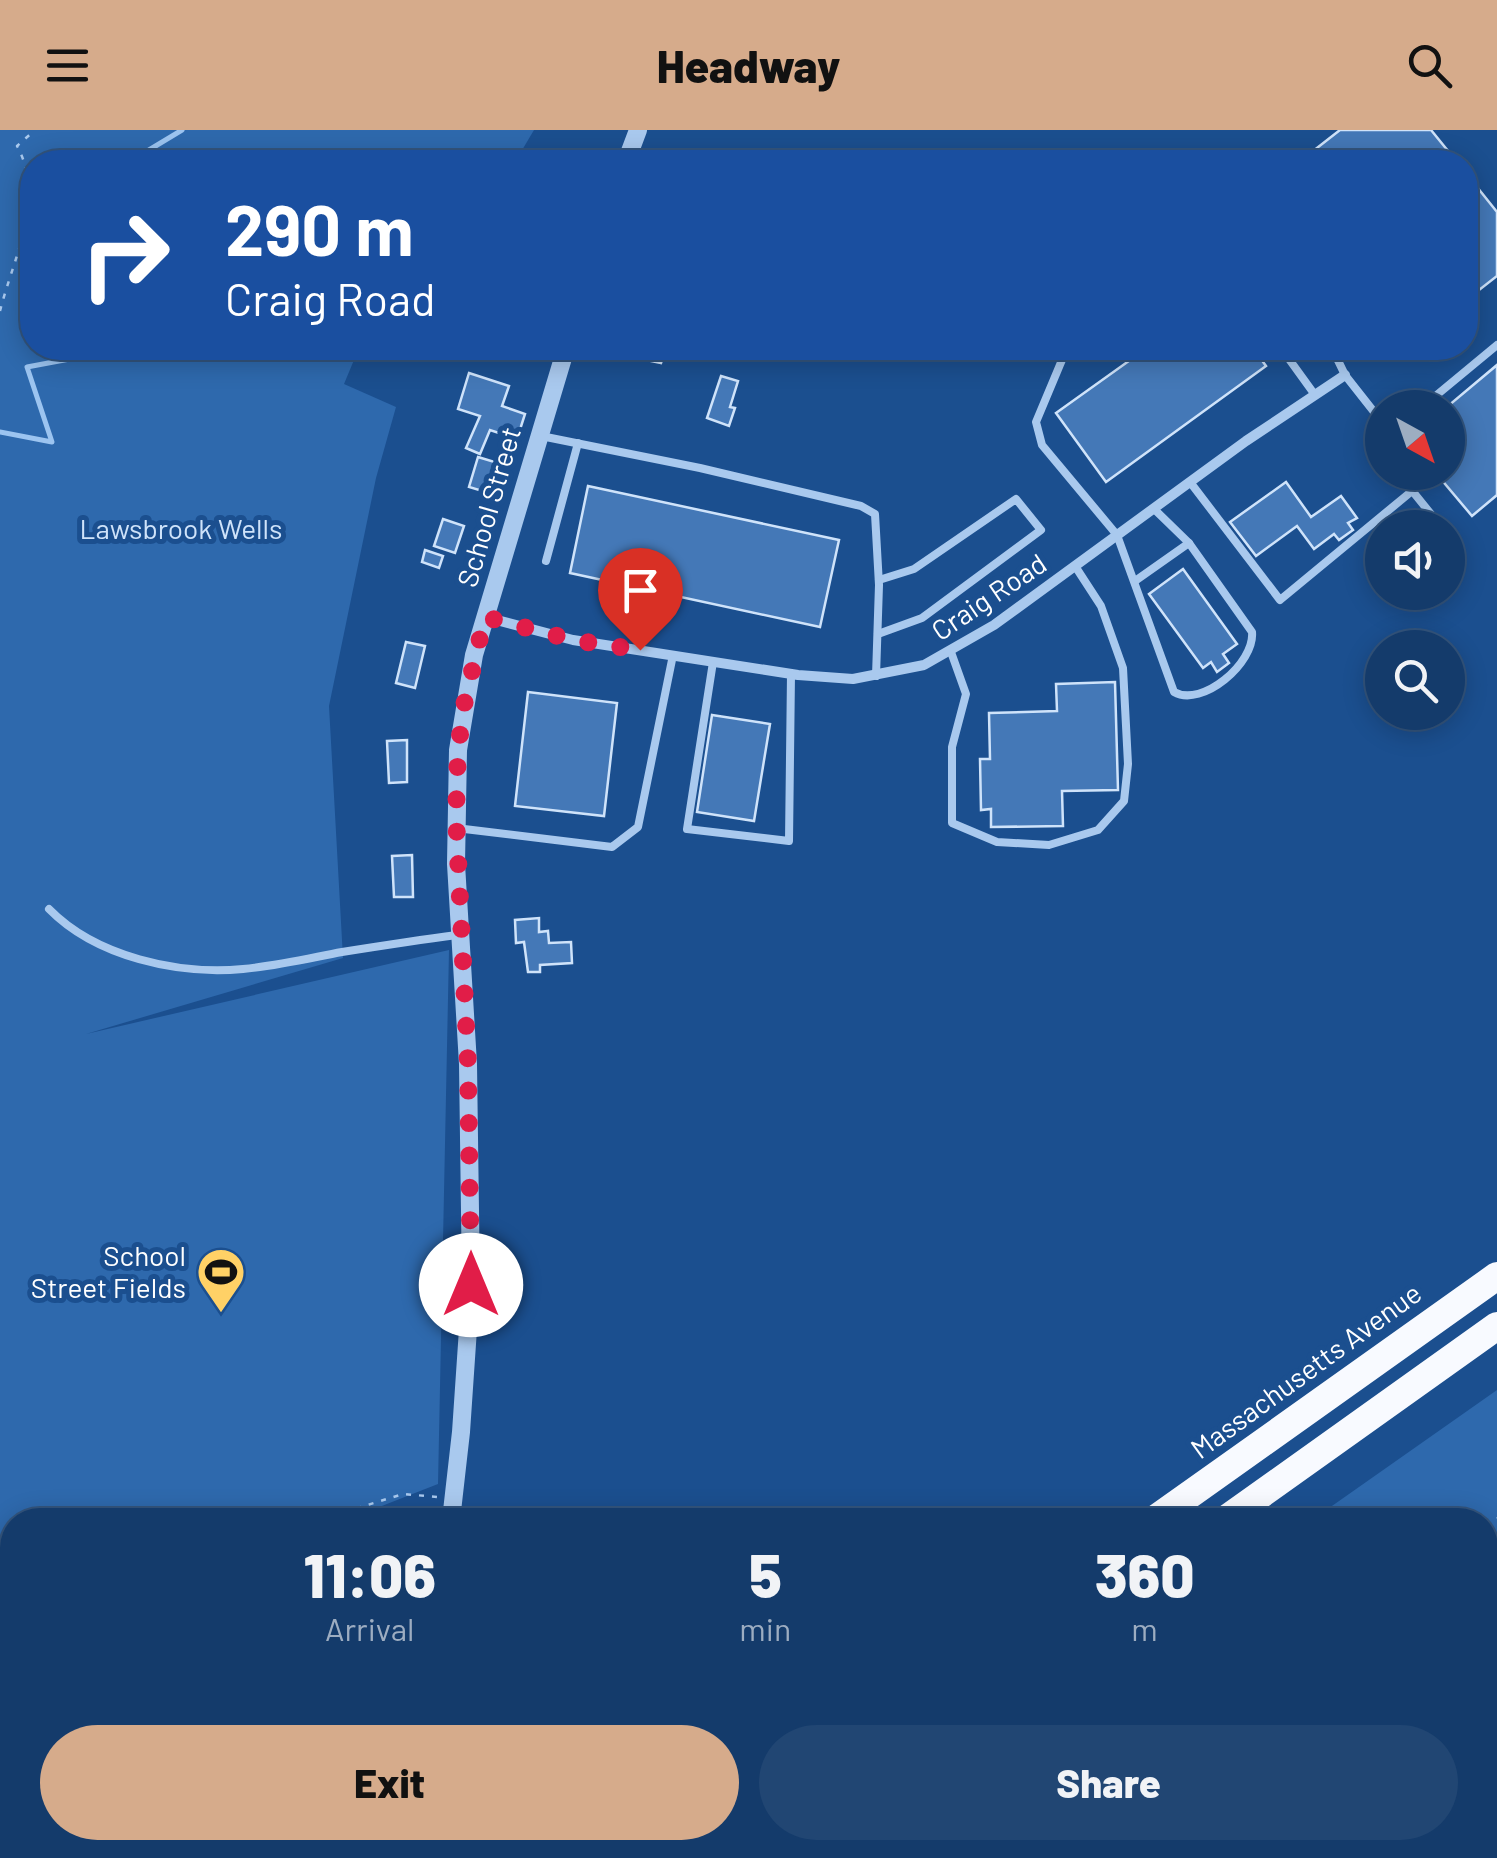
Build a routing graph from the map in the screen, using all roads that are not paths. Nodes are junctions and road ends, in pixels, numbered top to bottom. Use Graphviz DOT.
graph roads {
  1 [pos="1497,345"];
  2 [pos="562,360"];
  3 [pos="1062,360"];
  4 [pos="1290,360"];
  5 [pos="1337,360"];
  6 [pos="1344,376"];
  7 [pos="1443,390"];
  8 [pos="1316,395"];
  9 [pos="1365,401"];
  10 [pos="539,436"];
  11 [pos="578,443"];
  12 [pos="1190,482"];
  13 [pos="1412,491"];
  14 [pos="1154,510"];
  15 [pos="1428,510"];
  16 [pos="1118,534"];
  17 [pos="1189,543"];
  18 [pos="546,562"];
  19 [pos="1074,566"];
  20 [pos="879,580"];
  21 [pos="1135,581"];
  22 [pos="485,617"];
  23 [pos="878,634"];
  24 [pos="951,652"];
  25 [pos="673,656"];
  26 [pos="713,662"];
  27 [pos="791,674"];
  28 [pos="876,676"];
  29 [pos="456,828"];
  30 [pos="49,909"];
  31 [pos="462,934"];
  32 [pos="1497,1276"];
  33 [pos="1497,1326"];
  34 [pos="452,1508"];
  35 [pos="1171,1508"];
  36 [pos="1242,1508"];
  1 -- 7 [label="lane"];
  2 -- 10 [label="street, School Street"];
  3 -- 16 [label="lane"];
  4 -- 8 [label="lane"];
  5 -- 6 [label="lane"];
  6 -- 8 [label="street, Craig Road"];
  6 -- 9 [label="lane"];
  8 -- 12 [label="street, Craig Road"];
  10 -- 11 [label="lane"];
  10 -- 22 [label="street, School Street"];
  11 -- 18 [label="lane"];
  11 -- 20 [label="lane"];
  12 -- 13 [label="lane"];
  12 -- 14 [label="street, Craig Road"];
  13 -- 15 [label="lane"];
  14 -- 16 [label="street, Craig Road"];
  14 -- 17 [label="lane"];
  16 -- 19 [label="street, Craig Road"];
  16 -- 21 [label="lane"];
  17 -- 21 [label="lane"];
  17 -- 21 [label="lane"];
  19 -- 24 [label="street, Craig Road"];
  19 -- 24 [label="lane"];
  20 -- 23 [label="lane"];
  20 -- 23 [label="lane"];
  22 -- 25 [label="street, Craig Road"];
  22 -- 29 [label="street, School Street"];
  23 -- 28 [label="lane"];
  24 -- 28 [label="street, Craig Road"];
  25 -- 26 [label="street, Craig Road"];
  25 -- 29 [label="lane"];
  26 -- 27 [label="street, Craig Road"];
  26 -- 27 [label="lane"];
  27 -- 28 [label="street, Craig Road"];
  29 -- 31 [label="street, School Street"];
  30 -- 31 [label="lane"];
  31 -- 34 [label="street, School Street"];
  32 -- 35 [label="highway, Massachusetts Avenue"];
  33 -- 36 [label="highway"];
}
